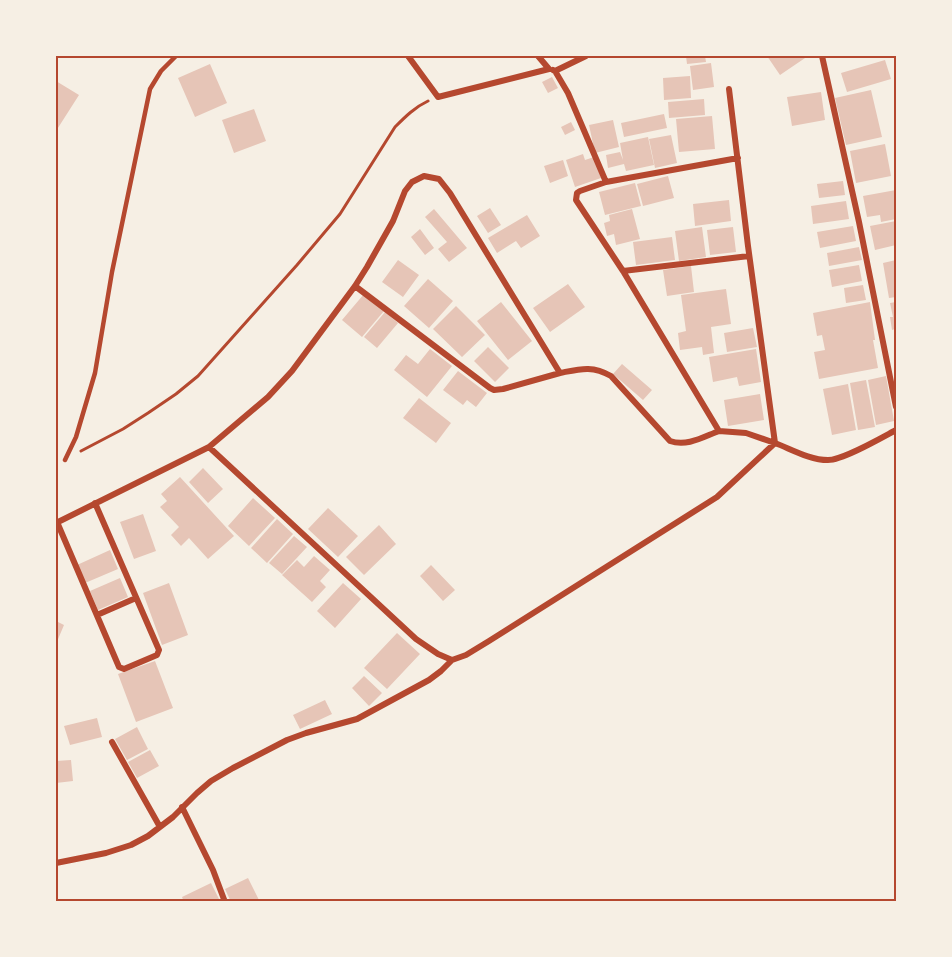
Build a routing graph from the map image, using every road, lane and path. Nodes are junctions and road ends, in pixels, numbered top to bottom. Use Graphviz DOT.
graph roads {
  1 [pos="176,56"];
  2 [pos="408,56"];
  3 [pos="538,56"];
  4 [pos="586,56"];
  5 [pos="822,56"];
  6 [pos="552,70"];
  7 [pos="729,89"];
  8 [pos="438,97"];
  9 [pos="738,158"];
  10 [pos="606,182"];
  11 [pos="749,256"];
  12 [pos="623,271"];
  13 [pos="355,286"];
  14 [pos="560,373"];
  15 [pos="897,407"];
  16 [pos="897,430"];
  17 [pos="719,431"];
  18 [pos="775,443"];
  19 [pos="209,447"];
  20 [pos="65,460"];
  21 [pos="95,503"];
  22 [pos="56,523"];
  23 [pos="136,598"];
  24 [pos="97,615"];
  25 [pos="452,660"];
  26 [pos="112,742"];
  27 [pos="182,807"];
  28 [pos="160,827"];
  29 [pos="56,863"];
  30 [pos="225,902"];
  1 -- 20 [label="lane"];
  2 -- 8 [label="street"];
  3 -- 6 [label="street"];
  4 -- 6 [label="street"];
  5 -- 15 [label="street"];
  6 -- 8 [label="street"];
  6 -- 10 [label="street"];
  7 -- 9 [label="street"];
  8 -- 20 [label="path"];
  9 -- 10 [label="street"];
  9 -- 11 [label="street"];
  10 -- 12 [label="street"];
  11 -- 12 [label="street"];
  11 -- 18 [label="street"];
  12 -- 17 [label="street"];
  13 -- 14 [label="street"];
  13 -- 14 [label="street"];
  13 -- 19 [label="street"];
  14 -- 17 [label="street"];
  16 -- 18 [label="street"];
  17 -- 18 [label="street"];
  18 -- 25 [label="street"];
  19 -- 21 [label="street"];
  19 -- 25 [label="street"];
  21 -- 22 [label="street"];
  21 -- 23 [label="street"];
  22 -- 24 [label="street"];
  23 -- 24 [label="street"];
  23 -- 24 [label="street"];
  25 -- 27 [label="street"];
  26 -- 28 [label="street"];
  27 -- 28 [label="street"];
  27 -- 30 [label="street"];
  28 -- 29 [label="street"];
}
